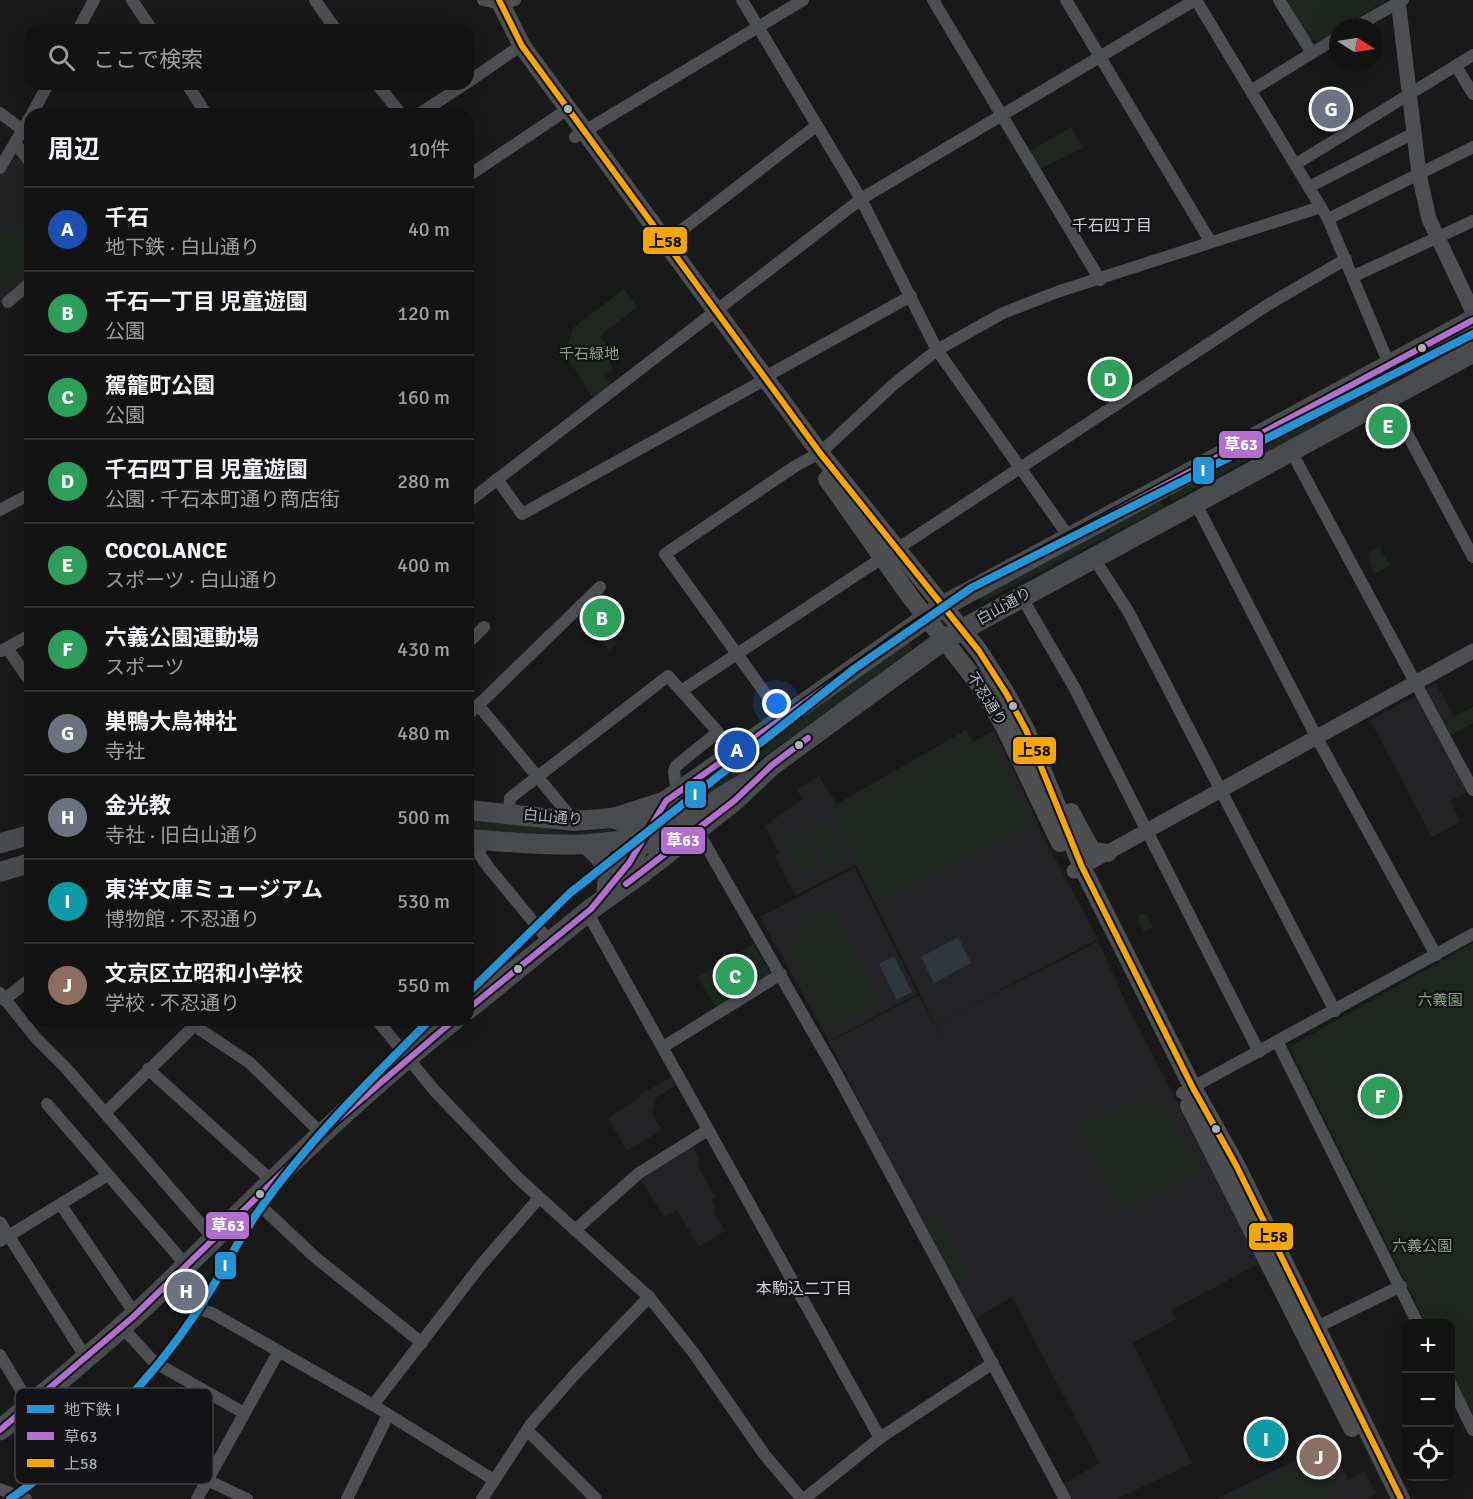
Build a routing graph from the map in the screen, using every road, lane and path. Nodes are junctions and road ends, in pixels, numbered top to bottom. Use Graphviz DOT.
graph roads {
  1 [pos="94,0"];
  2 [pos="315,0"];
  3 [pos="742,0"];
  4 [pos="803,0"];
  5 [pos="933,0"];
  6 [pos="1066,0"];
  7 [pos="1196,0"];
  8 [pos="1279,0"];
  9 [pos="135,1"];
  10 [pos="497,1"];
  11 [pos="1400,1"];
  12 [pos="1371,18"];
  13 [pos="81,24"];
  14 [pos="148,24"];
  15 [pos="332,24"];
  16 [pos="758,27"];
  17 [pos="1329,43"];
  18 [pos="513,51"];
  19 [pos="1312,53"];
  20 [pos="1099,55"];
  21 [pos="1473,55"];
  22 [pos="1456,66"];
  23 [pos="474,78"];
  24 [pos="45,90"];
  25 [pos="191,90"];
  26 [pos="382,90"];
  27 [pos="456,90"];
  28 [pos="1252,90"];
  29 [pos="1409,94"];
  30 [pos="1473,94"];
  31 [pos="35,108"];
  32 [pos="202,108"];
  33 [pos="396,108"];
  34 [pos="428,108"];
  35 [pos="0,113"];
  36 [pos="1000,114"];
  37 [pos="559,116"];
  38 [pos="816,126"];
  39 [pos="24,127"];
  40 [pos="22,130"];
  41 [pos="1414,133"];
  42 [pos="580,134"];
  43 [pos="15,143"];
  44 [pos="1473,147"];
  45 [pos="24,154"];
  46 [pos="1296,164"];
  47 [pos="0,168"];
  48 [pos="474,172"];
  49 [pos="1419,174"];
  50 [pos="1309,187"];
  51 [pos="861,199"];
  52 [pos="1321,207"];
  53 [pos="1328,219"];
  54 [pos="1473,221"];
  55 [pos="1437,238"];
  56 [pos="1210,241"];
  57 [pos="664,243"];
  58 [pos="1346,259"];
  59 [pos="1354,276"];
  60 [pos="1100,280"];
  61 [pos="24,288"];
  62 [pos="911,296"];
  63 [pos="8,302"];
  64 [pos="1473,312"];
  65 [pos="711,314"];
  66 [pos="1473,320"];
  67 [pos="937,350"];
  68 [pos="1473,352"];
  69 [pos="1389,364"];
  70 [pos="761,381"];
  71 [pos="1388,398"];
  72 [pos="1291,451"];
  73 [pos="816,455"];
  74 [pos="1022,468"];
  75 [pos="497,479"];
  76 [pos="24,497"];
  77 [pos="474,497"];
  78 [pos="1195,502"];
  79 [pos="0,510"];
  80 [pos="1069,537"];
  81 [pos="890,553"];
  82 [pos="1093,557"];
  83 [pos="1473,557"];
  84 [pos="600,587"];
  85 [pos="1021,596"];
  86 [pos="934,611"];
  87 [pos="484,627"];
  88 [pos="953,634"];
  89 [pos="474,637"];
  90 [pos="24,638"];
  91 [pos="3,650"];
  92 [pos="1473,651"];
  93 [pos="739,654"];
  94 [pos="24,674"];
  95 [pos="1415,683"];
  96 [pos="681,691"];
  97 [pos="474,707"];
  98 [pos="474,709"];
  99 [pos="783,718"];
  100 [pos="1026,730"];
  101 [pos="1317,738"];
  102 [pos="772,765"];
  103 [pos="538,777"];
  104 [pos="1473,790"];
  105 [pos="1221,791"];
  106 [pos="671,797"];
  107 [pos="474,810"];
  108 [pos="509,813"];
  109 [pos="613,818"];
  110 [pos="574,821"];
  111 [pos="697,830"];
  112 [pos="1147,832"];
  113 [pos="647,834"];
  114 [pos="24,837"];
  115 [pos="475,840"];
  116 [pos="0,843"];
  117 [pos="589,846"];
  118 [pos="24,848"];
  119 [pos="0,854"];
  120 [pos="1108,854"];
  121 [pos="24,865"];
  122 [pos="648,868"];
  123 [pos="1078,869"];
  124 [pos="0,872"];
  125 [pos="607,889"];
  126 [pos="589,910"];
  127 [pos="1473,934"];
  128 [pos="550,942"];
  129 [pos="1436,955"];
  130 [pos="781,974"];
  131 [pos="24,983"];
  132 [pos="2,996"];
  133 [pos="474,1004"];
  134 [pos="1335,1011"];
  135 [pos="24,1023"];
  136 [pos="26,1026"];
  137 [pos="187,1026"];
  138 [pos="194,1026"];
  139 [pos="382,1026"];
  140 [pos="446,1026"];
  141 [pos="1278,1043"];
  142 [pos="663,1047"];
  143 [pos="1259,1052"];
  144 [pos="406,1058"];
  145 [pos="148,1069"];
  146 [pos="1188,1091"];
  147 [pos="47,1104"];
  148 [pos="105,1113"];
  149 [pos="708,1130"];
  150 [pos="321,1133"];
  151 [pos="108,1175"];
  152 [pos="272,1181"];
  153 [pos="539,1198"];
  154 [pos="252,1199"];
  155 [pos="61,1205"];
  156 [pos="0,1222"];
  157 [pos="575,1230"];
  158 [pos="4,1238"];
  159 [pos="213,1238"];
  160 [pos="185,1264"];
  161 [pos="166,1284"];
  162 [pos="1401,1286"];
  163 [pos="649,1297"];
  164 [pos="1416,1319"];
  165 [pos="128,1320"];
  166 [pos="1311,1330"];
  167 [pos="422,1343"];
  168 [pos="279,1352"];
  169 [pos="0,1356"];
  170 [pos="86,1358"];
  171 [pos="993,1363"];
  172 [pos="56,1386"];
  173 [pos="20,1388"];
  174 [pos="53,1388"];
  175 [pos="58,1388"];
  176 [pos="200,1388"];
  177 [pos="1455,1393"];
  178 [pos="213,1395"];
  179 [pos="373,1405"];
  180 [pos="244,1413"];
  181 [pos="388,1414"];
  182 [pos="15,1418"];
  183 [pos="1473,1430"];
  184 [pos="0,1431"];
  185 [pos="528,1431"];
  186 [pos="880,1438"];
  187 [pos="213,1468"];
  188 [pos="494,1480"];
  189 [pos="213,1483"];
  190 [pos="204,1484"];
  191 [pos="0,1489"];
  192 [pos="26,1499"];
  193 [pos="196,1499"];
  194 [pos="248,1499"];
  195 [pos="347,1499"];
  196 [pos="482,1499"];
  197 [pos="596,1499"];
  198 [pos="803,1499"];
  199 [pos="1065,1499"];
  200 [pos="1388,1499"];
  201 [pos="1401,1499"];
  1 -- 13 [label="street"];
  2 -- 15 [label="street"];
  3 -- 16 [label="street"];
  4 -- 16 [label="street"];
  5 -- 36 [label="street"];
  6 -- 20 [label="street"];
  7 -- 20 [label="street"];
  7 -- 28 [label="street"];
  8 -- 19 [label="street"];
  9 -- 14 [label="street"];
  10 -- 18 [label="main road, 不忍通り"];
  10 -- 42 [label="main road, 不忍通り"];
  11 -- 12 [label="street"];
  11 -- 29 [label="street"];
  16 -- 38 [label="street"];
  16 -- 42 [label="street"];
  17 -- 19 [label="street"];
  18 -- 23 [label="street"];
  18 -- 37 [label="main road, 不忍通り"];
  19 -- 28 [label="street"];
  20 -- 36 [label="street"];
  20 -- 56 [label="street"];
  21 -- 22 [label="street"];
  22 -- 29 [label="street"];
  22 -- 30 [label="street"];
  24 -- 31 [label="street"];
  25 -- 32 [label="street"];
  26 -- 33 [label="street"];
  27 -- 34 [label="street"];
  28 -- 46 [label="street"];
  29 -- 41 [label="street"];
  29 -- 46 [label="street"];
  35 -- 40 [label="street"];
  36 -- 51 [label="street"];
  36 -- 60 [label="street"];
  37 -- 42 [label="main road, 不忍通り"];
  37 -- 48 [label="street"];
  38 -- 51 [label="street"];
  38 -- 57 [label="street"];
  39 -- 40 [label="street"];
  40 -- 43 [label="street"];
  41 -- 49 [label="street"];
  41 -- 50 [label="street"];
  42 -- 57 [label="main road, 不忍通り"];
  42 -- 65 [label="main road, 不忍通り"];
  43 -- 45 [label="street"];
  43 -- 47 [label="street"];
  44 -- 49 [label="street"];
  46 -- 50 [label="street"];
  49 -- 53 [label="street"];
  49 -- 55 [label="street"];
  50 -- 52 [label="street"];
  51 -- 62 [label="street"];
  51 -- 65 [label="street"];
  52 -- 53 [label="street"];
  52 -- 56 [label="street"];
  53 -- 58 [label="street"];
  54 -- 55 [label="street"];
  55 -- 59 [label="street"];
  55 -- 64 [label="street"];
  56 -- 60 [label="street"];
  57 -- 65 [label="main road, 不忍通り"];
  58 -- 59 [label="street"];
  58 -- 74 [label="street"];
  59 -- 69 [label="street"];
  60 -- 67 [label="street"];
  61 -- 63 [label="street"];
  62 -- 67 [label="street"];
  62 -- 70 [label="street"];
  65 -- 70 [label="main road, 不忍通り"];
  65 -- 75 [label="street"];
  66 -- 69 [label="highway, 白山通り"];
  67 -- 73 [label="street"];
  67 -- 74 [label="street"];
  68 -- 71 [label="highway, 白山通り"];
  69 -- 80 [label="highway, 白山通り"];
  70 -- 73 [label="main road, 不忍通り"];
  70 -- 75 [label="street"];
  71 -- 72 [label="highway, 白山通り"];
  71 -- 83 [label="street"];
  72 -- 78 [label="highway, 白山通り"];
  72 -- 95 [label="street"];
  73 -- 81 [label="main road, 不忍通り"];
  73 -- 93 [label="street"];
  74 -- 80 [label="street"];
  74 -- 81 [label="street"];
  75 -- 77 [label="street"];
  76 -- 79 [label="street"];
  78 -- 82 [label="highway, 白山通り"];
  78 -- 101 [label="street"];
  80 -- 86 [label="highway, 白山通り"];
  81 -- 86 [label="main road, 不忍通り"];
  81 -- 93 [label="street"];
  82 -- 85 [label="highway, 白山通り"];
  82 -- 105 [label="street"];
  84 -- 97 [label="street"];
  85 -- 88 [label="highway, 白山通り"];
  85 -- 112 [label="street"];
  86 -- 88 [label="main road, 不忍通り"];
  86 -- 99 [label="highway, 白山通り"];
  87 -- 89 [label="street"];
  88 -- 100 [label="main road, 不忍通り"];
  88 -- 102 [label="highway, 白山通り"];
  88 -- 123 [label="main road, 不忍通り"];
  90 -- 91 [label="street"];
  91 -- 94 [label="street"];
  92 -- 95 [label="street"];
  93 -- 96 [label="street"];
  93 -- 99 [label="street"];
  95 -- 101 [label="street"];
  95 -- 104 [label="street"];
  96 -- 103 [label="street"];
  96 -- 106 [label="street"];
  98 -- 103 [label="street"];
  99 -- 106 [label="highway, 白山通り"];
  100 -- 120 [label="main road"];
  100 -- 123 [label="main road, 不忍通り"];
  101 -- 105 [label="street"];
  101 -- 129 [label="street"];
  102 -- 111 [label="highway"];
  102 -- 113 [label="main road, 白山通り"];
  103 -- 108 [label="street"];
  103 -- 110 [label="street"];
  105 -- 112 [label="street"];
  105 -- 134 [label="street"];
  106 -- 109 [label="main road, 白山通り"];
  106 -- 113 [label="highway"];
  107 -- 108 [label="main road, 白山通り"];
  108 -- 110 [label="main road, 白山通り"];
  109 -- 110 [label="main road, 白山通り"];
  109 -- 113 [label="highway"];
  111 -- 122 [label="highway"];
  111 -- 130 [label="street"];
  112 -- 120 [label="street"];
  112 -- 143 [label="street"];
  113 -- 117 [label="main road, 白山通り"];
  113 -- 122 [label="highway"];
  113 -- 125 [label="highway"];
  114 -- 116 [label="main road"];
  115 -- 117 [label="main road, 白山通り"];
  115 -- 128 [label="street"];
  117 -- 125 [label="highway"];
  118 -- 119 [label="main road"];
  120 -- 123 [label="street"];
  121 -- 124 [label="main road"];
  122 -- 126 [label="highway"];
  123 -- 146 [label="main road, 不忍通り"];
  125 -- 126 [label="highway"];
  126 -- 128 [label="highway"];
  126 -- 142 [label="street"];
  127 -- 129 [label="street"];
  128 -- 133 [label="highway"];
  129 -- 134 [label="street"];
  130 -- 142 [label="street"];
  130 -- 171 [label="street"];
  131 -- 132 [label="street"];
  132 -- 135 [label="street"];
  134 -- 141 [label="street"];
  136 -- 148 [label="street"];
  137 -- 145 [label="street"];
  138 -- 150 [label="street"];
  139 -- 144 [label="street"];
  140 -- 144 [label="highway"];
  141 -- 143 [label="street"];
  141 -- 162 [label="street"];
  142 -- 149 [label="street"];
  143 -- 146 [label="street"];
  144 -- 150 [label="highway"];
  144 -- 153 [label="street"];
  145 -- 148 [label="street"];
  145 -- 152 [label="street"];
  146 -- 166 [label="main road, 不忍通り"];
  147 -- 151 [label="street"];
  148 -- 159 [label="street"];
  149 -- 157 [label="street"];
  149 -- 186 [label="street"];
  150 -- 152 [label="highway"];
  151 -- 155 [label="street"];
  151 -- 160 [label="street"];
  152 -- 154 [label="highway"];
  153 -- 157 [label="street"];
  153 -- 167 [label="street"];
  154 -- 159 [label="highway"];
  154 -- 167 [label="street"];
  155 -- 158 [label="street"];
  155 -- 165 [label="street"];
  156 -- 158 [label="street"];
  157 -- 163 [label="street"];
  158 -- 170 [label="street"];
  159 -- 160 [label="highway"];
  160 -- 161 [label="highway"];
  161 -- 165 [label="highway"];
  161 -- 168 [label="street"];
  162 -- 164 [label="street"];
  162 -- 166 [label="street"];
  163 -- 185 [label="street"];
  163 -- 198 [label="street"];
  165 -- 170 [label="highway"];
  165 -- 176 [label="street"];
  166 -- 200 [label="main road, 不忍通り"];
  166 -- 201 [label="main road, 不忍通り"];
  167 -- 179 [label="street"];
  168 -- 179 [label="street"];
  168 -- 180 [label="street"];
  169 -- 173 [label="street"];
  170 -- 172 [label="highway"];
  171 -- 186 [label="street"];
  171 -- 199 [label="street"];
  172 -- 174 [label="highway"];
  172 -- 175 [label="street"];
  177 -- 183 [label="street"];
  178 -- 180 [label="street"];
  179 -- 181 [label="street"];
  180 -- 187 [label="street"];
  181 -- 188 [label="street"];
  181 -- 195 [label="street"];
  182 -- 184 [label="highway"];
  185 -- 188 [label="street"];
  185 -- 197 [label="street"];
  186 -- 198 [label="street"];
  188 -- 196 [label="street"];
  189 -- 194 [label="street"];
  190 -- 193 [label="street"];
  191 -- 192 [label="street"];
}
